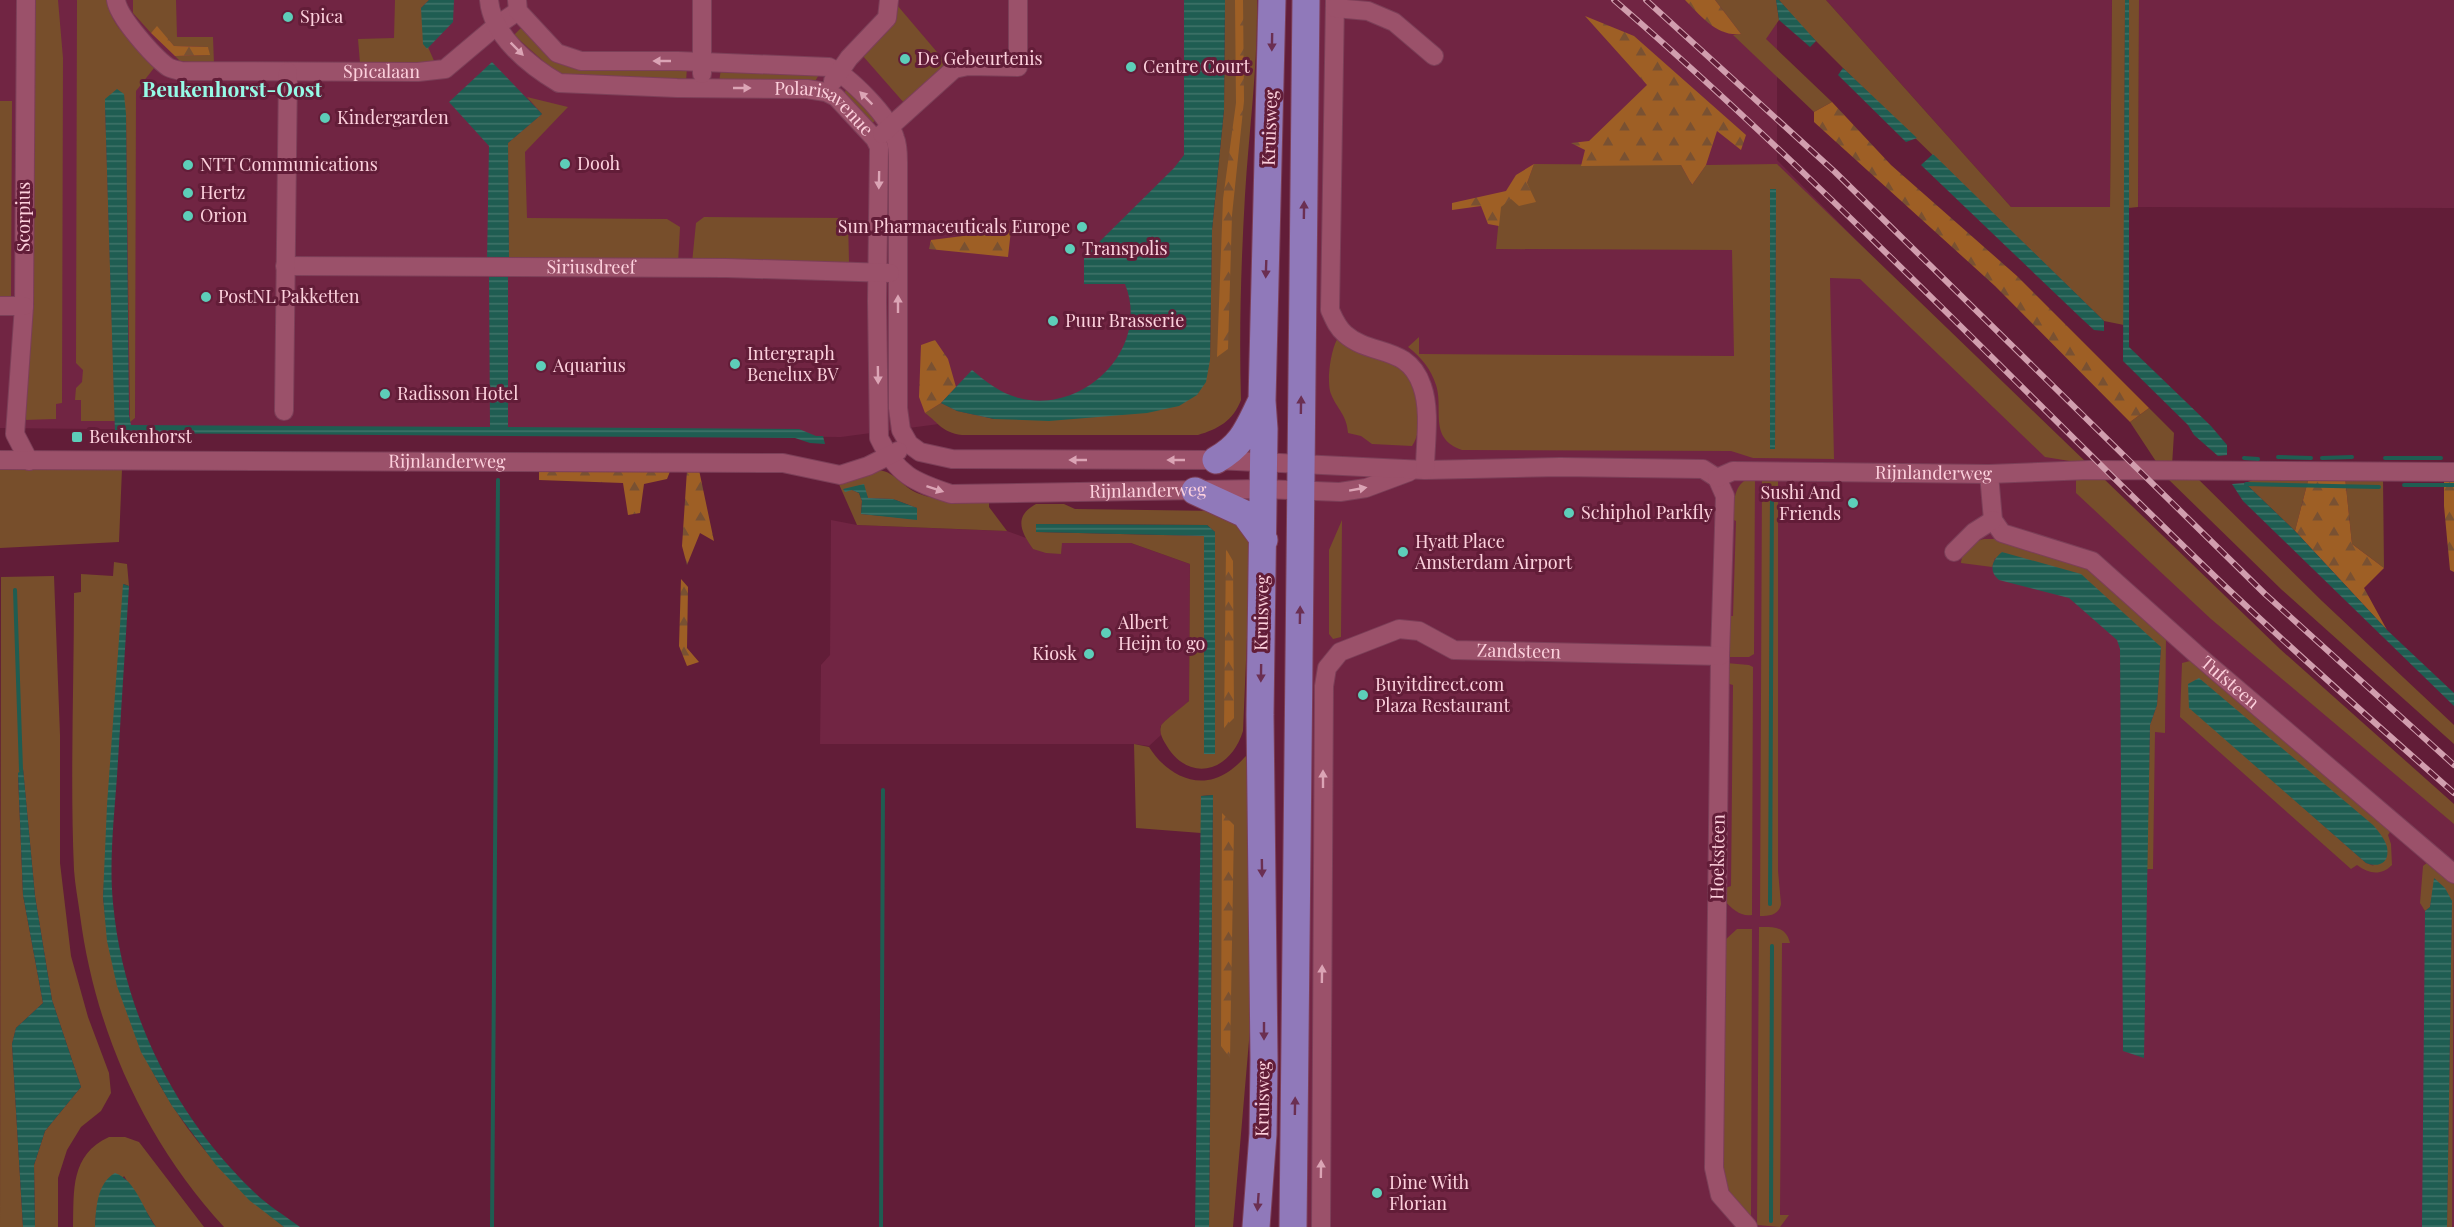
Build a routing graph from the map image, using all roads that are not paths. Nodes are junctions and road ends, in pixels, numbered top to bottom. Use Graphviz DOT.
graph roads {
  1 [pos="26,0"];
  2 [pos="116,0"];
  3 [pos="489,0"];
  4 [pos="702,0"];
  5 [pos="890,0"];
  6 [pos="1018,0"];
  7 [pos="1272,0"];
  8 [pos="1306,0"];
  9 [pos="1335,4"];
  10 [pos="517,6"];
  11 [pos="495,26"];
  12 [pos="1434,56"];
  13 [pos="702,63"];
  14 [pos="288,72"];
  15 [pos="839,72"];
  16 [pos="702,88"];
  17 [pos="826,92"];
  18 [pos="891,128"];
  19 [pos="875,139"];
  20 [pos="285,266"];
  21 [pos="877,273"];
  22 [pos="898,273"];
  23 [pos="0,306"];
  24 [pos="24,306"];
  25 [pos="1262,400"];
  26 [pos="284,411"];
  27 [pos="15,434"];
  28 [pos="909,444"];
  29 [pos="0,448"];
  30 [pos="888,457"];
  31 [pos="0,460"];
  32 [pos="1216,460"];
  33 [pos="29,461"];
  34 [pos="1264,462"];
  35 [pos="1300,464"];
  36 [pos="1420,470"];
  37 [pos="2454,472"];
  38 [pos="1989,474"];
  39 [pos="1717,478"];
  40 [pos="1263,489"];
  41 [pos="1300,490"];
  42 [pos="1195,491"];
  43 [pos="1993,520"];
  44 [pos="1264,540"];
  45 [pos="1954,552"];
  46 [pos="1720,656"];
  47 [pos="2454,874"];
  48 [pos="1256,1227"];
  49 [pos="1293,1227"];
  50 [pos="1321,1227"];
  51 [pos="1748,1227"];
  1 -- 24 [label="street, Scorpius"];
  2 -- 14 [label="street, Spicalaan"];
  3 -- 11 [label="street"];
  4 -- 13 [label="street"];
  5 -- 15 [label="street"];
  6 -- 18 [label="street"];
  7 -- 25 [label="highway, Kruisweg, one-way"];
  35 -- 8 [label="highway, Kruisweg, one-way"];
  9 -- 12 [label="street"];
  9 -- 36 [label="street"];
  10 -- 11 [label="street, Spicalaan"];
  13 -- 10 [label="street, Polarisavenue, one-way"];
  11 -- 14 [label="street, Spicalaan"];
  11 -- 16 [label="street, Polarisavenue, one-way"];
  13 -- 15 [label="street, Polarisavenue"];
  13 -- 16 [label="street"];
  14 -- 20 [label="street"];
  15 -- 17 [label="street"];
  18 -- 15 [label="street, Polarisavenue, one-way"];
  16 -- 17 [label="street, Polarisavenue, one-way"];
  17 -- 19 [label="street, Polarisavenue"];
  18 -- 19 [label="street"];
  18 -- 22 [label="street, Polarisavenue"];
  19 -- 21 [label="street, Polarisavenue, one-way"];
  20 -- 21 [label="street, Siriusdreef"];
  20 -- 26 [label="street"];
  21 -- 22 [label="street, Siriusdreef"];
  21 -- 30 [label="street, Polarisavenue, one-way"];
  28 -- 22 [label="street, Polarisavenue, one-way"];
  23 -- 24 [label="street"];
  24 -- 27 [label="street, Scorpius"];
  25 -- 32 [label="highway"];
  25 -- 34 [label="highway, Kruisweg"];
  27 -- 29 [label="street"];
  27 -- 33 [label="street"];
  28 -- 30 [label="street, Rijnlanderweg"];
  32 -- 28 [label="street, Rijnlanderweg, one-way"];
  30 -- 33 [label="street, Rijnlanderweg"];
  30 -- 42 [label="street, Rijnlanderweg, one-way"];
  31 -- 33 [label="street, Rijnlanderweg"];
  32 -- 34 [label="street, Rijnlanderweg"];
  34 -- 35 [label="street, Rijnlanderweg"];
  34 -- 40 [label="highway, Kruisweg"];
  35 -- 36 [label="street, Rijnlanderweg"];
  35 -- 41 [label="highway, Kruisweg"];
  36 -- 39 [label="street, Rijnlanderweg"];
  41 -- 36 [label="street, Rijnlanderweg, one-way"];
  37 -- 38 [label="street, Rijnlanderweg"];
  38 -- 39 [label="street, Rijnlanderweg"];
  38 -- 43 [label="street"];
  39 -- 46 [label="street, Hoeksteen"];
  40 -- 41 [label="street, Rijnlanderweg"];
  40 -- 42 [label="street, Rijnlanderweg"];
  40 -- 44 [label="highway, Kruisweg"];
  49 -- 41 [label="highway, Kruisweg, one-way"];
  42 -- 44 [label="highway"];
  43 -- 45 [label="street"];
  43 -- 47 [label="street, Tufsteen"];
  44 -- 48 [label="highway, Kruisweg, one-way"];
  50 -- 46 [label="street, Zandsteen, one-way"];
  46 -- 51 [label="street, Hoeksteen"];
}
